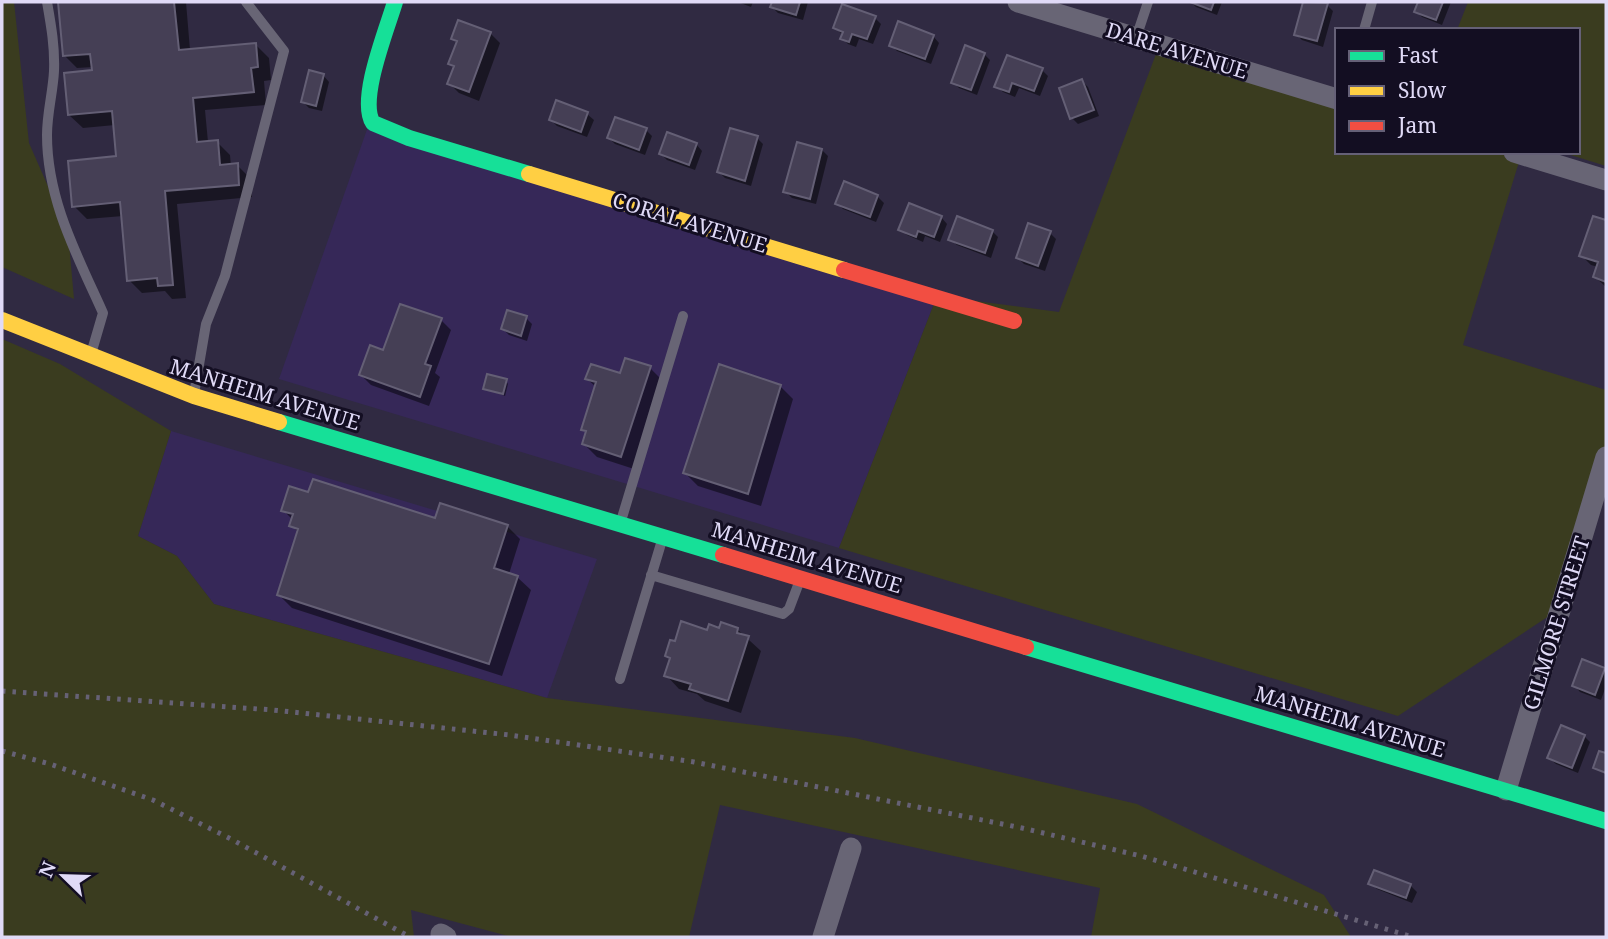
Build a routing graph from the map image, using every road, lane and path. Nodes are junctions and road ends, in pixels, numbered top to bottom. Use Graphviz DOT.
graph roads {
  1 [pos="47,2"];
  2 [pos="246,2"];
  3 [pos="395,2"];
  4 [pos="1018,2"];
  5 [pos="1148,2"];
  6 [pos="1372,2"];
  7 [pos="1365,28"];
  8 [pos="1136,38"];
  9 [pos="1335,98"];
  10 [pos="1521,154"];
  11 [pos="1606,180"];
  12 [pos="683,316"];
  13 [pos="2,320"];
  14 [pos="1014,321"];
  15 [pos="90,357"];
  16 [pos="194,396"];
  17 [pos="1606,457"];
  18 [pos="1601,493"];
  19 [pos="621,524"];
  20 [pos="663,536"];
  21 [pos="651,575"];
  22 [pos="801,577"];
  23 [pos="620,679"];
  24 [pos="1506,790"];
  25 [pos="1606,821"];
  26 [pos="851,848"];
  27 [pos="823,937"];
  1 -- 15 [label="lane"];
  2 -- 16 [label="lane"];
  3 -- 14 [label="street, CORAL AVENUE"];
  4 -- 8 [label="street, DARE AVENUE"];
  5 -- 8 [label="lane"];
  6 -- 7 [label="lane"];
  8 -- 9 [label="street, DARE AVENUE"];
  10 -- 11 [label="street"];
  12 -- 19 [label="lane"];
  13 -- 15 [label="street, MANHEIM AVENUE"];
  15 -- 16 [label="street, MANHEIM AVENUE"];
  16 -- 19 [label="street, MANHEIM AVENUE"];
  17 -- 18 [label="street, GILMORE STREET"];
  18 -- 24 [label="street, GILMORE STREET"];
  19 -- 20 [label="street, MANHEIM AVENUE"];
  20 -- 21 [label="lane"];
  20 -- 22 [label="street, MANHEIM AVENUE"];
  21 -- 22 [label="lane"];
  21 -- 23 [label="lane"];
  22 -- 24 [label="street, MANHEIM AVENUE"];
  24 -- 25 [label="street, MANHEIM AVENUE"];
  26 -- 27 [label="street"];
}
